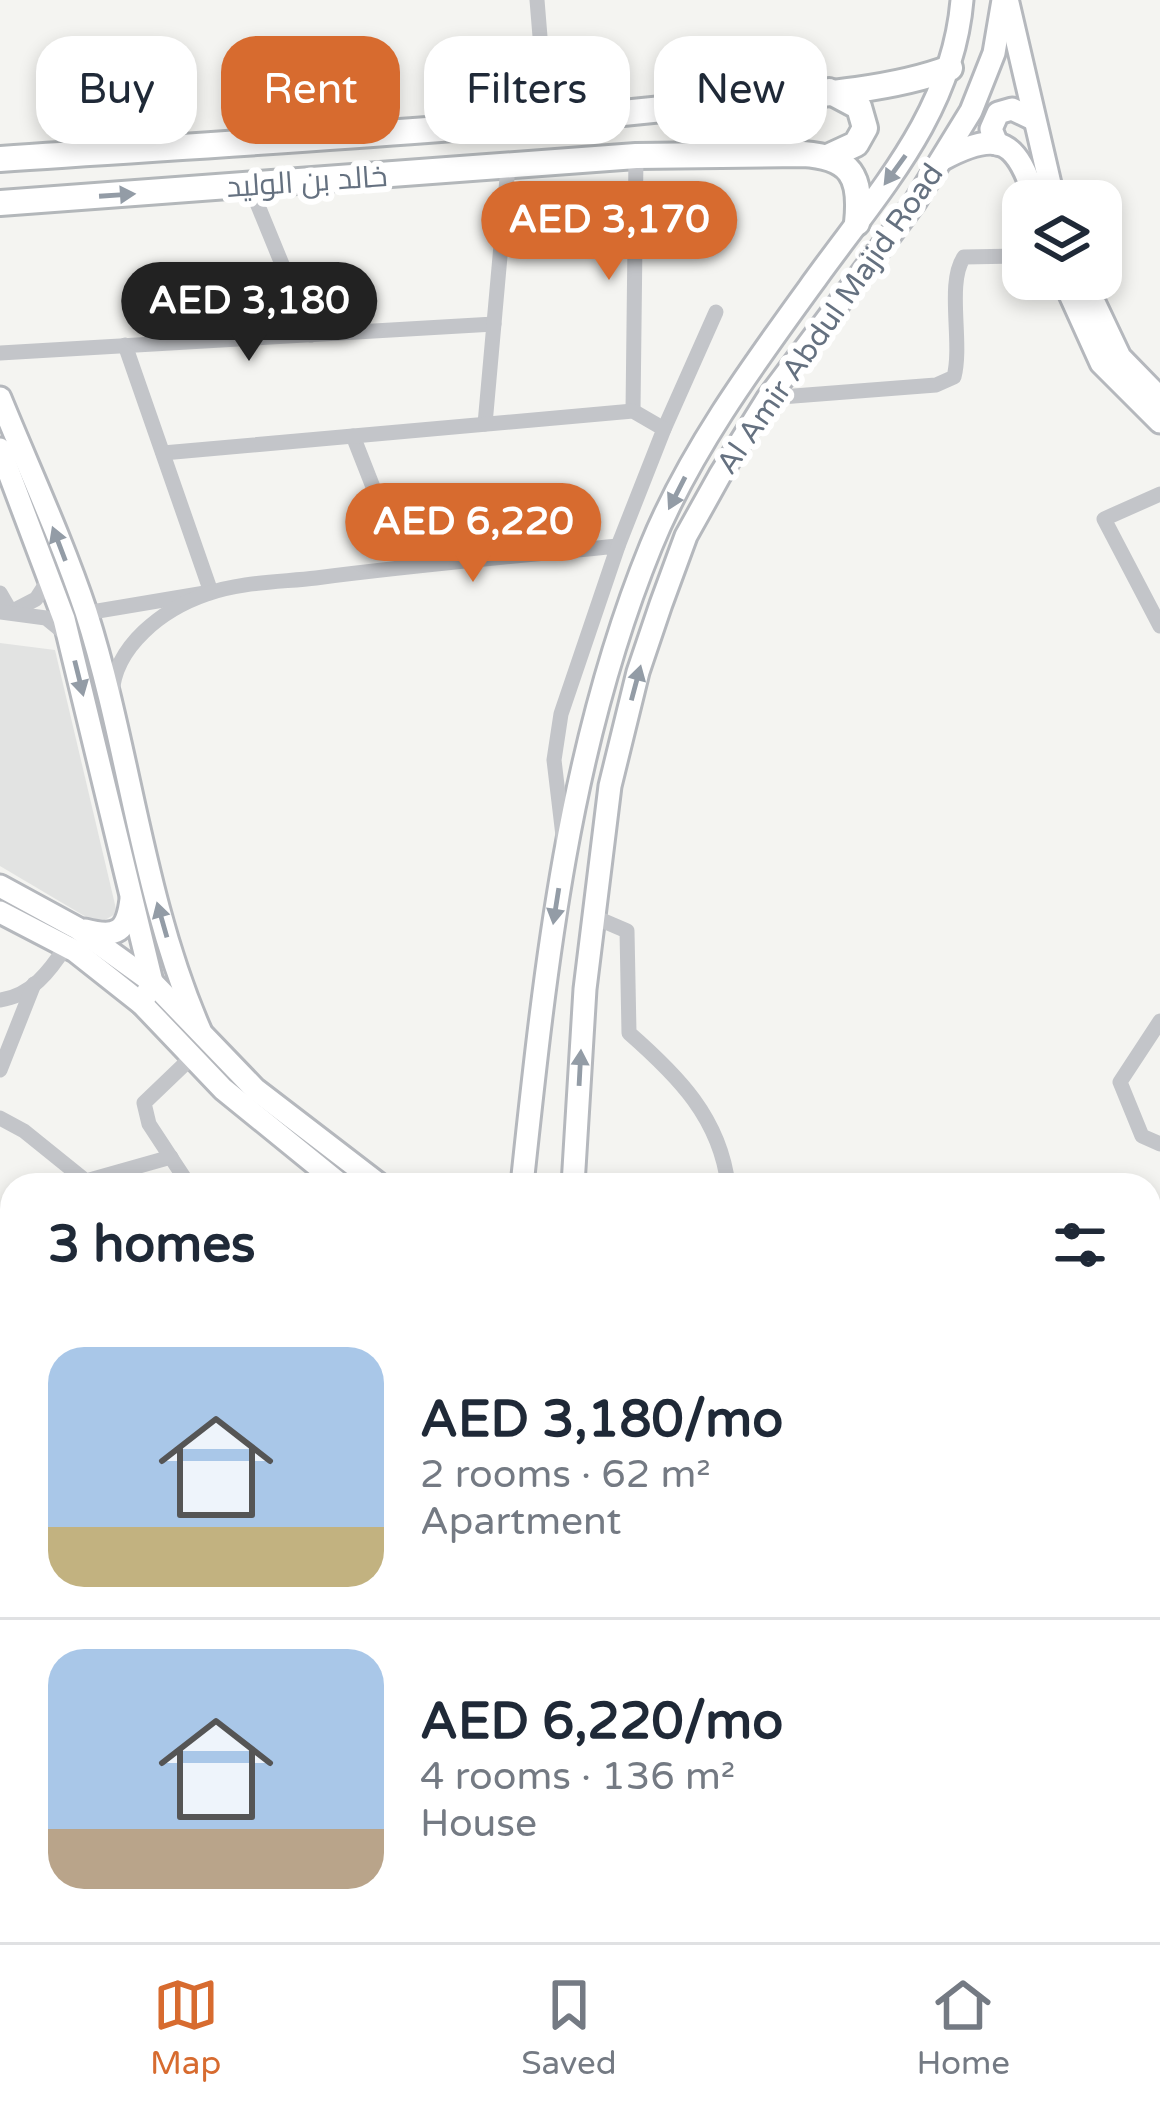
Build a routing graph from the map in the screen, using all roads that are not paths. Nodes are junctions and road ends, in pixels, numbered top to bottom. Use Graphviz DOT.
graph roads {
  1 [pos="537,0"];
  2 [pos="962,0"];
  3 [pos="1005,0"];
  4 [pos="540,36"];
  5 [pos="950,68"];
  6 [pos="829,91"];
  7 [pos="630,113"];
  8 [pos="1033,119"];
  9 [pos="424,130"];
  10 [pos="997,144"];
  11 [pos="637,156"];
  12 [pos="830,156"];
  13 [pos="0,159"];
  14 [pos="943,159"];
  15 [pos="508,167"];
  16 [pos="1029,180"];
  17 [pos="1049,180"];
  18 [pos="250,186"];
  19 [pos="3,204"];
  20 [pos="857,223"];
  21 [pos="1002,256"];
  22 [pos="1072,300"];
  23 [pos="1092,300"];
  24 [pos="716,312"];
  25 [pos="494,324"];
  26 [pos="311,334"];
  27 [pos="125,345"];
  28 [pos="0,353"];
  29 [pos="0,398"];
  30 [pos="768,398"];
  31 [pos="1160,398"];
  32 [pos="633,411"];
  33 [pos="1160,422"];
  34 [pos="485,424"];
  35 [pos="664,429"];
  36 [pos="353,436"];
  37 [pos="0,449"];
  38 [pos="163,453"];
  39 [pos="1160,494"];
  40 [pos="618,546"];
  41 [pos="404,566"];
  42 [pos="50,579"];
  43 [pos="211,592"];
  44 [pos="0,593"];
  45 [pos="5,612"];
  46 [pos="86,613"];
  47 [pos="1160,626"];
  48 [pos="69,637"];
  49 [pos="111,716"];
  50 [pos="565,850"];
  51 [pos="0,886"];
  52 [pos="132,892"];
  53 [pos="0,912"];
  54 [pos="592,916"];
  55 [pos="71,937"];
  56 [pos="152,982"];
  57 [pos="34,984"];
  58 [pos="0,1000"];
  59 [pos="142,1004"];
  60 [pos="1160,1021"];
  61 [pos="200,1030"];
  62 [pos="192,1057"];
  63 [pos="0,1070"];
  64 [pos="0,1118"];
  65 [pos="1160,1144"];
  66 [pos="171,1157"];
  67 [pos="76,1173"];
  68 [pos="114,1173"];
  69 [pos="181,1173"];
  70 [pos="326,1173"];
  71 [pos="364,1173"];
  72 [pos="523,1173"];
  73 [pos="574,1173"];
  74 [pos="726,1173"];
  1 -- 4 [label="street"];
  2 -- 5 [label="main road, Al Amir Abdul Majid Road"];
  3 -- 8 [label="main road"];
  3 -- 14 [label="main road, Al Amir Abdul Majid Road"];
  5 -- 6 [label="main road, خالد بن الوليد"];
  5 -- 20 [label="main road, Al Amir Abdul Majid Road, one-way"];
  6 -- 7 [label="main road, خالد بن الوليد"];
  6 -- 12 [label="main road"];
  8 -- 10 [label="main road"];
  8 -- 17 [label="main road"];
  9 -- 13 [label="main road, خالد بن الوليد"];
  10 -- 14 [label="main road"];
  10 -- 16 [label="main road"];
  11 -- 12 [label="main road, خالد بن الوليد"];
  11 -- 15 [label="main road, خالد بن الوليد"];
  11 -- 32 [label="street"];
  12 -- 20 [label="main road"];
  14 -- 30 [label="main road, Al Amir Abdul Majid Road"];
  15 -- 18 [label="main road, خالد بن الوليد"];
  15 -- 25 [label="street"];
  19 -- 18 [label="main road, خالد بن الوليد, one-way"];
  18 -- 26 [label="street"];
  20 -- 50 [label="main road, Al Amir Abdul Majid Road, one-way"];
  21 -- 30 [label="street"];
  22 -- 33 [label="main road"];
  23 -- 31 [label="main road"];
  24 -- 35 [label="street"];
  25 -- 26 [label="street"];
  25 -- 34 [label="street"];
  26 -- 27 [label="street"];
  27 -- 28 [label="street"];
  27 -- 38 [label="street"];
  46 -- 29 [label="main road, one-way"];
  54 -- 30 [label="main road, Al Amir Abdul Majid Road, one-way"];
  32 -- 34 [label="street"];
  32 -- 35 [label="street"];
  34 -- 36 [label="street"];
  35 -- 40 [label="street"];
  36 -- 38 [label="street"];
  36 -- 41 [label="street"];
  37 -- 42 [label="main road"];
  38 -- 43 [label="street"];
  39 -- 47 [label="street"];
  40 -- 41 [label="street"];
  40 -- 50 [label="street"];
  41 -- 43 [label="street"];
  42 -- 45 [label="street"];
  42 -- 48 [label="main road"];
  43 -- 46 [label="street"];
  43 -- 49 [label="street"];
  44 -- 45 [label="street"];
  45 -- 48 [label="street"];
  46 -- 49 [label="main road"];
  48 -- 52 [label="main road, one-way"];
  61 -- 49 [label="main road, one-way"];
  50 -- 72 [label="main road, Al Amir Abdul Majid Road, one-way"];
  51 -- 55 [label="main road"];
  52 -- 55 [label="main road"];
  52 -- 56 [label="main road"];
  53 -- 55 [label="main road"];
  73 -- 54 [label="main road, Al Amir Abdul Majid Road, one-way"];
  54 -- 74 [label="street"];
  55 -- 56 [label="main road"];
  55 -- 57 [label="street"];
  55 -- 59 [label="main road"];
  56 -- 59 [label="main road"];
  56 -- 61 [label="main road"];
  57 -- 58 [label="street"];
  57 -- 63 [label="street"];
  59 -- 62 [label="main road"];
  60 -- 65 [label="street"];
  61 -- 71 [label="main road"];
  62 -- 66 [label="street"];
  62 -- 70 [label="main road"];
  64 -- 67 [label="street"];
  66 -- 68 [label="street"];
  66 -- 69 [label="street"];
}
